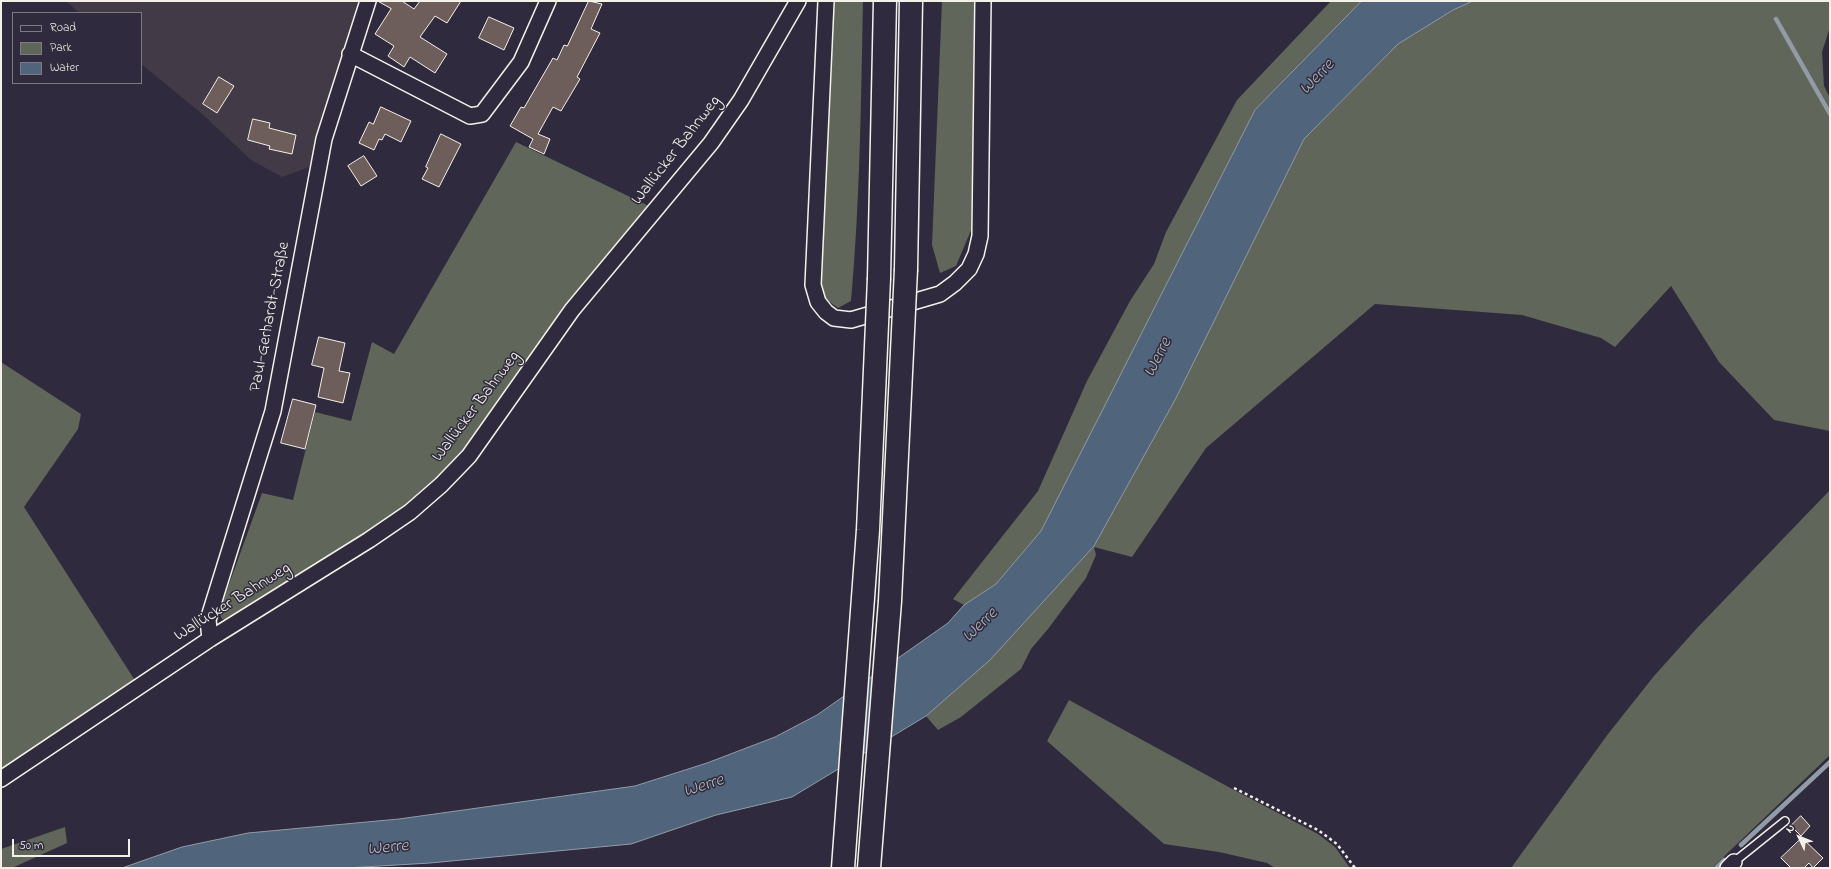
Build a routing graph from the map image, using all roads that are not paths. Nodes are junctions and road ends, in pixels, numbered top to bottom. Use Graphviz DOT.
graph roads {
  1 [pos="368,1"];
  2 [pos="548,1"];
  3 [pos="798,1"];
  4 [pos="826,1"];
  5 [pos="884,1"];
  6 [pos="911,1"];
  7 [pos="983,1"];
  8 [pos="350,54"];
  9 [pos="210,639"];
  10 [pos="1,779"];
  11 [pos="1785,821"];
  12 [pos="1731,865"];
  13 [pos="843,868"];
  14 [pos="869,868"];
  1 -- 8 [label="street, Paul-Gerhardt-Straße"];
  2 -- 8 [label="street"];
  3 -- 9 [label="street, Wallücker Bahnweg"];
  4 -- 7 [label="street"];
  5 -- 13 [label="highway, bridge"];
  6 -- 14 [label="highway, bridge"];
  8 -- 9 [label="street, Paul-Gerhardt-Straße"];
  9 -- 10 [label="street, Wallücker Bahnweg"];
  11 -- 12 [label="lane"];
}
